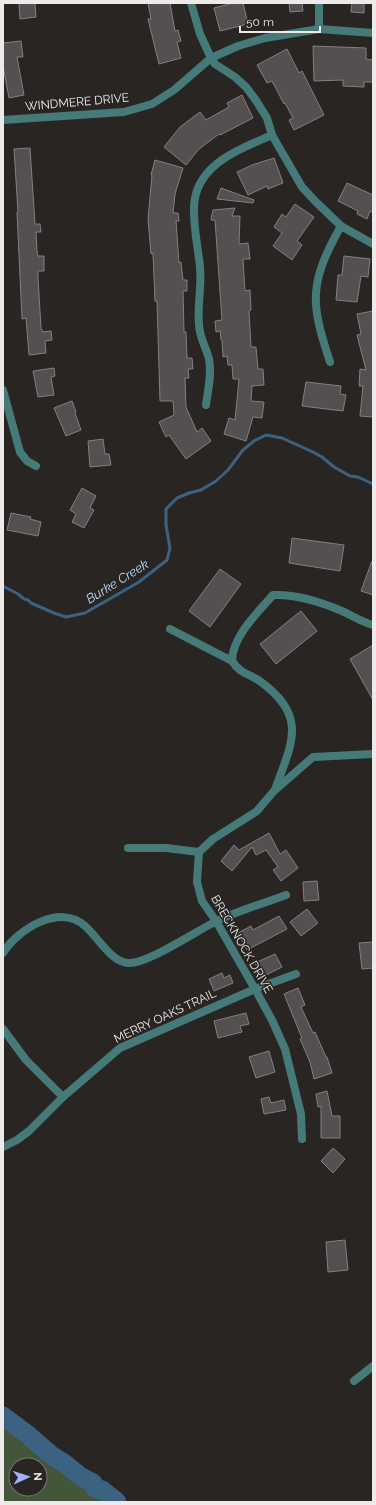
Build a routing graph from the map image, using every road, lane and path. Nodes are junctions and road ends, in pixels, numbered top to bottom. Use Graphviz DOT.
graph roads {
  1 [pos="191,3"];
  2 [pos="319,3"];
  3 [pos="319,30"];
  4 [pos="373,33"];
  5 [pos="211,58"];
  6 [pos="3,120"];
  7 [pos="272,135"];
  8 [pos="341,226"];
  9 [pos="373,244"];
  10 [pos="330,362"];
  11 [pos="3,390"];
  12 [pos="206,405"];
  13 [pos="36,466"];
  14 [pos="373,625"];
  15 [pos="170,630"];
  16 [pos="232,661"];
  17 [pos="373,754"];
  18 [pos="274,791"];
  19 [pos="128,848"];
  20 [pos="200,852"];
  21 [pos="286,895"];
  22 [pos="216,921"];
  23 [pos="3,953"];
  24 [pos="296,974"];
  25 [pos="255,989"];
  26 [pos="3,1029"];
  27 [pos="63,1097"];
  28 [pos="302,1139"];
  29 [pos="3,1147"];
  30 [pos="373,1366"];
  31 [pos="354,1381"];
  1 -- 5 [label="street"];
  2 -- 3 [label="street"];
  3 -- 4 [label="street, WINDMERE DRIVE"];
  3 -- 5 [label="street, WINDMERE DRIVE"];
  5 -- 6 [label="street, WINDMERE DRIVE"];
  5 -- 7 [label="street"];
  7 -- 8 [label="street"];
  7 -- 12 [label="street"];
  8 -- 9 [label="street"];
  8 -- 10 [label="street"];
  11 -- 13 [label="street"];
  14 -- 16 [label="street"];
  15 -- 16 [label="street"];
  16 -- 18 [label="street"];
  17 -- 18 [label="street"];
  18 -- 20 [label="street"];
  19 -- 20 [label="street"];
  20 -- 22 [label="street, BRECKNOCK DRIVE"];
  21 -- 22 [label="street"];
  22 -- 23 [label="street"];
  22 -- 25 [label="street, BRECKNOCK DRIVE"];
  24 -- 25 [label="street, MERRY OAKS TRAIL"];
  25 -- 27 [label="street, MERRY OAKS TRAIL"];
  25 -- 28 [label="street, BRECKNOCK DRIVE"];
  26 -- 27 [label="street"];
  27 -- 29 [label="street, MERRY OAKS TRAIL"];
  30 -- 31 [label="street"];
}
